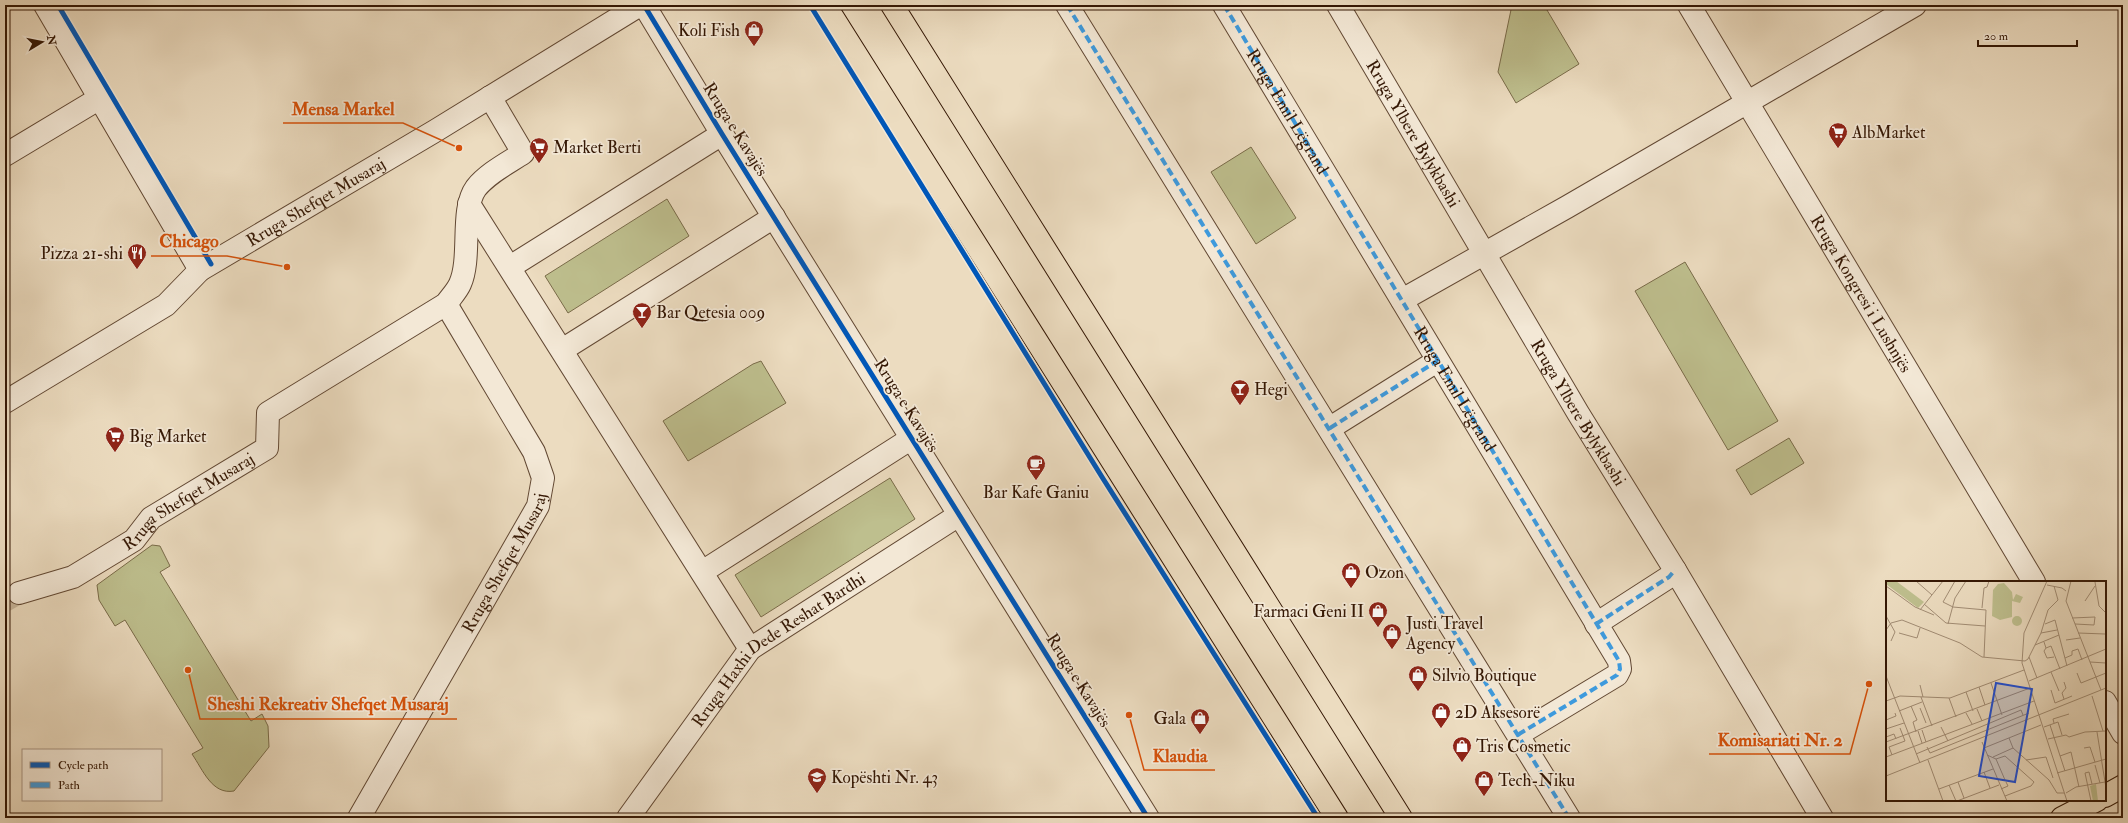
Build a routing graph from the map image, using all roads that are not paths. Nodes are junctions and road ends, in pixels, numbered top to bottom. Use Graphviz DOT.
graph roads {
  1 [pos="45,5"];
  2 [pos="640,5"];
  3 [pos="644,5"];
  4 [pos="825,5"];
  5 [pos="892,5"];
  6 [pos="1067,5"];
  7 [pos="1224,5"];
  8 [pos="1338,5"];
  9 [pos="1689,5"];
  10 [pos="1915,5"];
  11 [pos="490,97"];
  12 [pos="100,98"];
  13 [pos="1747,103"];
  14 [pos="722,134"];
  15 [pos="5,155"];
  16 [pos="469,204"];
  17 [pos="774,216"];
  18 [pos="1484,254"];
  19 [pos="510,267"];
  20 [pos="200,270"];
  21 [pos="1402,300"];
  22 [pos="446,304"];
  23 [pos="562,350"];
  24 [pos="1437,361"];
  25 [pos="5,402"];
  26 [pos="1330,428"];
  27 [pos="912,438"];
  28 [pos="959,515"];
  29 [pos="1674,570"];
  30 [pos="702,572"];
  31 [pos="2033,581"];
  32 [pos="19,593"];
  33 [pos="1596,624"];
  34 [pos="750,649"];
  35 [pos="2106,704"];
  36 [pos="2123,733"];
  37 [pos="1519,734"];
  38 [pos="2123,786"];
  39 [pos="2106,795"];
  40 [pos="2095,801"];
  41 [pos="359,818"];
  42 [pos="628,818"];
  43 [pos="1148,818"];
  44 [pos="1337,818"];
  45 [pos="1401,818"];
  46 [pos="1569,818"];
  47 [pos="1822,818"];
  48 [pos="2062,818"];
  1 -- 12 [label="street"];
  2 -- 11 [label="street, Rruga Shefqet Musaraj"];
  3 -- 14 [label="street, Rruga e Kavajës"];
  4 -- 44 [label="main road"];
  5 -- 45 [label="main road"];
  6 -- 26 [label="street"];
  7 -- 21 [label="street, Rruga Emil Lëgrand"];
  8 -- 18 [label="street, Rruga Ylbere Bylykbashi"];
  9 -- 13 [label="street, Rruga Kongresi i Lushnjës"];
  10 -- 13 [label="street"];
  11 -- 16 [label="street, Rruga Shefqet Musaraj"];
  11 -- 20 [label="street, Rruga Shefqet Musaraj"];
  12 -- 15 [label="street"];
  12 -- 20 [label="street"];
  13 -- 18 [label="street"];
  13 -- 31 [label="street, Rruga Kongresi i Lushnjës"];
  14 -- 17 [label="street, Rruga e Kavajës"];
  14 -- 19 [label="street"];
  16 -- 19 [label="street"];
  16 -- 22 [label="street, Rruga Shefqet Musaraj"];
  17 -- 23 [label="street"];
  17 -- 27 [label="street, Rruga e Kavajës"];
  18 -- 21 [label="street"];
  18 -- 29 [label="street, Rruga Ylbere Bylykbashi"];
  19 -- 23 [label="street"];
  20 -- 25 [label="street, Rruga Shefqet Musaraj"];
  21 -- 24 [label="street, Rruga Emil Lëgrand"];
  22 -- 32 [label="street, Rruga Shefqet Musaraj"];
  22 -- 41 [label="street, Rruga Shefqet Musaraj"];
  23 -- 30 [label="street"];
  24 -- 26 [label="street"];
  24 -- 33 [label="street, Rruga Emil Lëgrand"];
  26 -- 37 [label="street"];
  27 -- 28 [label="street, Rruga e Kavajës"];
  27 -- 30 [label="street"];
  28 -- 34 [label="street, Rruga Haxhi Dede Reshat Bardhi"];
  28 -- 43 [label="street, Rruga e Kavajës"];
  29 -- 33 [label="street"];
  29 -- 47 [label="street, Rruga Ylbere Bylykbashi"];
  30 -- 34 [label="street"];
  33 -- 37 [label="street, Rruga Emil Lëgrand"];
  34 -- 42 [label="street, Rruga Haxhi Dede Reshat Bardhi"];
  35 -- 36 [label="street"];
  37 -- 46 [label="street"];
  38 -- 39 [label="main road"];
  40 -- 48 [label="main road"];
}
